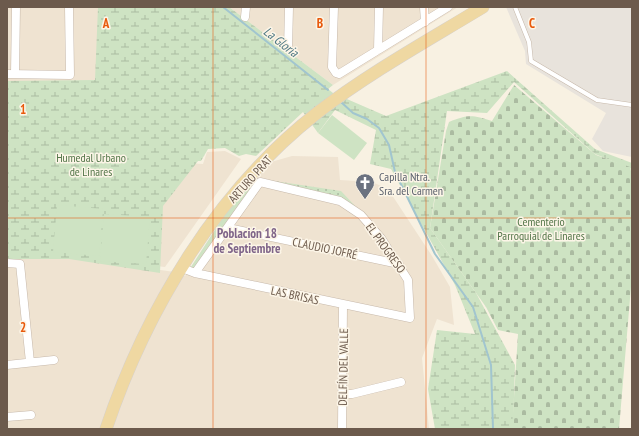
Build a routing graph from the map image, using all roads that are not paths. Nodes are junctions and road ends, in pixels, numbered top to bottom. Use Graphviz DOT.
graph roads {
  1 [pos="16,7"];
  2 [pos="69,7"];
  3 [pos="246,7"];
  4 [pos="289,7"];
  5 [pos="334,7"];
  6 [pos="379,7"];
  7 [pos="424,7"];
  8 [pos="448,7"];
  9 [pos="483,7"];
  10 [pos="515,7"];
  11 [pos="245,17"];
  12 [pos="424,22"];
  13 [pos="288,49"];
  14 [pos="378,50"];
  15 [pos="11,74"];
  16 [pos="632,105"];
  17 [pos="260,182"];
  18 [pos="228,228"];
  19 [pos="7,263"];
  20 [pos="399,264"];
  21 [pos="182,268"];
  22 [pos="195,273"];
  23 [pos="343,305"];
  24 [pos="410,318"];
  25 [pos="54,360"];
  26 [pos="30,362"];
  27 [pos="7,365"];
  28 [pos="401,382"];
  29 [pos="342,394"];
  30 [pos="31,415"];
  31 [pos="7,417"];
  32 [pos="106,429"];
  33 [pos="342,429"];
  1 -- 15 [label="street"];
  2 -- 15 [label="street"];
  3 -- 11 [label="street"];
  4 -- 13 [label="street"];
  5 -- 14 [label="street"];
  6 -- 14 [label="street"];
  7 -- 12 [label="street"];
  8 -- 12 [label="street"];
  9 -- 21 [label="main road, ARTURO PRAT"];
  10 -- 16 [label="lane"];
  12 -- 14 [label="street"];
  17 -- 18 [label="street, ARTURO PRAT"];
  17 -- 20 [label="street, EL PROGRESO"];
  18 -- 20 [label="street, CLAUDIO JOFRÉ"];
  18 -- 22 [label="street, ARTURO PRAT"];
  19 -- 26 [label="street"];
  20 -- 24 [label="street, EL PROGRESO"];
  21 -- 22 [label="street, LAS BRISAS"];
  21 -- 32 [label="main road, ARTURO PRAT"];
  22 -- 23 [label="street, LAS BRISAS"];
  23 -- 24 [label="street, LAS BRISAS"];
  23 -- 29 [label="street, DELFÍN DEL VALLE"];
  25 -- 26 [label="street"];
  26 -- 27 [label="street"];
  28 -- 29 [label="street"];
  29 -- 33 [label="street, DELFÍN DEL VALLE"];
  30 -- 31 [label="street"];
}
